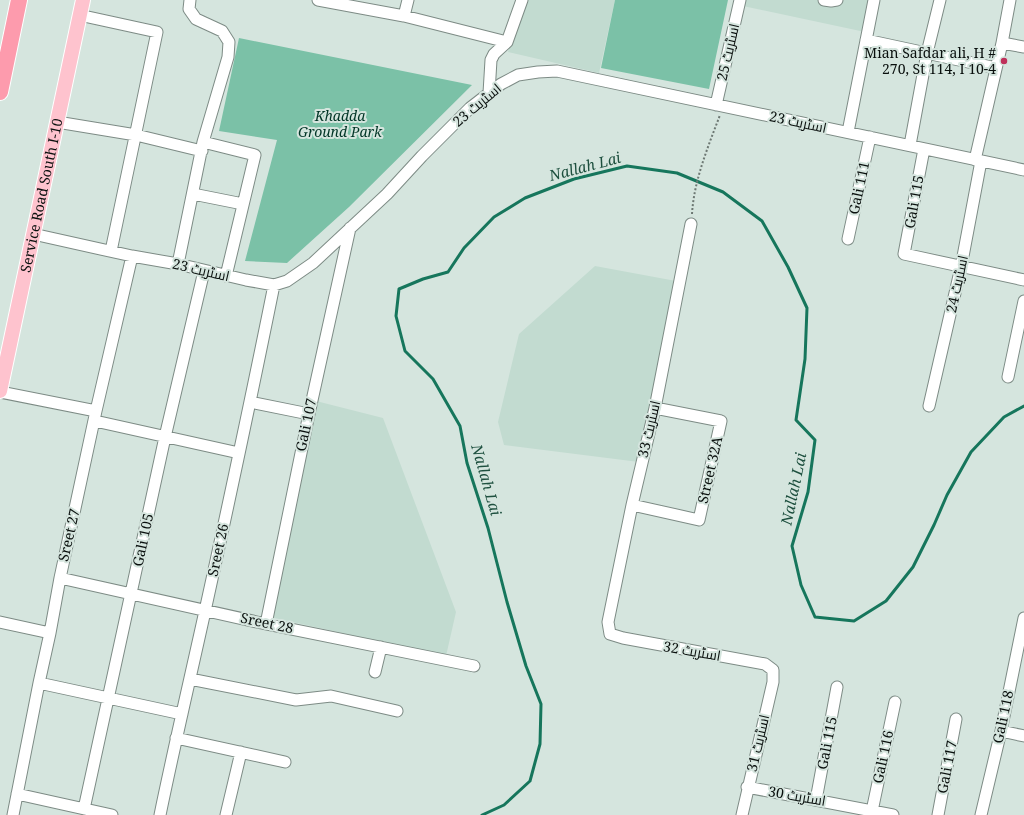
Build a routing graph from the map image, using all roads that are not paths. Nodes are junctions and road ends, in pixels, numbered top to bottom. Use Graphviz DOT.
graph roads {
  1 [pos="19,0"];
  2 [pos="83,0"];
  3 [pos="190,0"];
  4 [pos="318,0"];
  5 [pos="408,0"];
  6 [pos="522,0"];
  7 [pos="740,0"];
  8 [pos="824,0"];
  9 [pos="838,0"];
  10 [pos="874,0"];
  11 [pos="940,0"];
  12 [pos="1010,0"];
  13 [pos="80,15"];
  14 [pos="404,16"];
  15 [pos="866,40"];
  16 [pos="507,42"];
  17 [pos="1002,43"];
  18 [pos="1024,47"];
  19 [pos="928,53"];
  20 [pos="996,68"];
  21 [pos="0,92"];
  22 [pos="489,93"];
  23 [pos="720,105"];
  24 [pos="57,122"];
  25 [pos="848,132"];
  26 [pos="136,135"];
  27 [pos="870,137"];
  28 [pos="910,145"];
  29 [pos="202,146"];
  30 [pos="924,149"];
  31 [pos="978,160"];
  32 [pos="1024,170"];
  33 [pos="193,194"];
  34 [pos="243,204"];
  35 [pos="691,224"];
  36 [pos="350,228"];
  37 [pos="33,234"];
  38 [pos="848,239"];
  39 [pos="112,251"];
  40 [pos="132,256"];
  41 [pos="178,264"];
  42 [pos="961,267"];
  43 [pos="204,271"];
  44 [pos="226,276"];
  45 [pos="1024,280"];
  46 [pos="274,285"];
  47 [pos="1024,301"];
  48 [pos="1008,377"];
  49 [pos="0,391"];
  50 [pos="250,402"];
  51 [pos="929,406"];
  52 [pos="655,408"];
  53 [pos="308,414"];
  54 [pos="96,416"];
  55 [pos="165,437"];
  56 [pos="239,453"];
  57 [pos="632,504"];
  58 [pos="60,578"];
  59 [pos="131,594"];
  60 [pos="206,610"];
  61 [pos="0,622"];
  62 [pos="266,624"];
  63 [pos="1023,624"];
  64 [pos="50,633"];
  65 [pos="610,634"];
  66 [pos="381,647"];
  67 [pos="474,666"];
  68 [pos="773,670"];
  69 [pos="375,672"];
  70 [pos="190,679"];
  71 [pos="38,683"];
  72 [pos="838,687"];
  73 [pos="108,697"];
  74 [pos="895,702"];
  75 [pos="397,710"];
  76 [pos="182,714"];
  77 [pos="956,719"];
  78 [pos="1001,730"];
  79 [pos="1024,736"];
  80 [pos="176,738"];
  81 [pos="241,752"];
  82 [pos="285,762"];
  83 [pos="747,788"];
  84 [pos="17,794"];
  85 [pos="816,800"];
  86 [pos="84,809"];
  87 [pos="868,812"];
  88 [pos="13,815"];
  89 [pos="112,815"];
  90 [pos="160,815"];
  91 [pos="226,815"];
  92 [pos="742,815"];
  93 [pos="893,815"];
  94 [pos="938,815"];
  95 [pos="981,815"];
  1 -- 21 [label="highway"];
  2 -- 13 [label="main road, Service Road South I-10"];
  3 -- 29 [label="street"];
  4 -- 14 [label="street"];
  5 -- 14 [label="street"];
  6 -- 16 [label="street"];
  7 -- 23 [label="street, اسٹریٹ 25"];
  8 -- 9 [label="street"];
  10 -- 15 [label="street"];
  11 -- 19 [label="street"];
  12 -- 17 [label="street, اسٹریٹ 24"];
  13 -- 24 [label="main road, Service Road South I-10"];
  13 -- 26 [label="street"];
  14 -- 16 [label="street"];
  15 -- 19 [label="street"];
  15 -- 25 [label="street"];
  16 -- 22 [label="street"];
  17 -- 18 [label="street"];
  17 -- 20 [label="street, اسٹریٹ 24"];
  19 -- 20 [label="street"];
  19 -- 28 [label="street"];
  20 -- 31 [label="street, اسٹریٹ 24"];
  22 -- 23 [label="street, اسٹریٹ 23"];
  22 -- 36 [label="street, اسٹریٹ 23"];
  23 -- 25 [label="street, اسٹریٹ 23"];
  24 -- 26 [label="street"];
  24 -- 37 [label="main road, Service Road South I-10"];
  25 -- 27 [label="street, اسٹریٹ 23"];
  26 -- 29 [label="street"];
  26 -- 39 [label="street"];
  27 -- 28 [label="street, اسٹریٹ 23"];
  27 -- 38 [label="street, Gali 111"];
  28 -- 30 [label="street, اسٹریٹ 23"];
  29 -- 33 [label="street"];
  29 -- 34 [label="street"];
  30 -- 31 [label="street, اسٹریٹ 23"];
  30 -- 42 [label="street, Gali 115"];
  31 -- 32 [label="street, اسٹریٹ 23"];
  31 -- 42 [label="street, اسٹریٹ 24"];
  33 -- 34 [label="street"];
  33 -- 41 [label="street"];
  34 -- 44 [label="street"];
  35 -- 52 [label="street, اسٹریٹ 33"];
  36 -- 46 [label="street, اسٹریٹ 23"];
  36 -- 53 [label="street, Gali 107"];
  37 -- 39 [label="street, اسٹریٹ 23"];
  37 -- 49 [label="main road, Service Road South I-10"];
  39 -- 40 [label="street, اسٹریٹ 23"];
  40 -- 41 [label="street, اسٹریٹ 23"];
  40 -- 54 [label="street, Sreet 27"];
  41 -- 43 [label="street, اسٹریٹ 23"];
  42 -- 45 [label="street"];
  42 -- 51 [label="street, اسٹریٹ 24"];
  43 -- 44 [label="street, اسٹریٹ 23"];
  43 -- 55 [label="street, Gali 105"];
  44 -- 46 [label="street, اسٹریٹ 23"];
  46 -- 50 [label="street, Sreet 26"];
  47 -- 48 [label="street"];
  49 -- 54 [label="street"];
  50 -- 53 [label="street"];
  50 -- 56 [label="street, Sreet 26"];
  52 -- 57 [label="street, اسٹریٹ 33"];
  52 -- 57 [label="street, Street 32A"];
  53 -- 62 [label="street, Gali 107"];
  54 -- 55 [label="street"];
  54 -- 58 [label="street, Sreet 27"];
  55 -- 56 [label="street"];
  55 -- 59 [label="street, Gali 105"];
  56 -- 60 [label="street, Sreet 26"];
  57 -- 65 [label="street, اسٹریٹ 33"];
  58 -- 59 [label="street, Sreet 28"];
  58 -- 64 [label="street, Sreet 27"];
  59 -- 60 [label="street, Sreet 28"];
  59 -- 73 [label="street, Gali 105"];
  60 -- 62 [label="street, Sreet 28"];
  60 -- 70 [label="street, Sreet 26"];
  61 -- 64 [label="street"];
  62 -- 66 [label="street, Sreet 28"];
  63 -- 78 [label="street, Gali 118"];
  64 -- 71 [label="street, Sreet 27"];
  65 -- 68 [label="street, اسٹریٹ 32"];
  66 -- 67 [label="street, Sreet 28"];
  66 -- 69 [label="street"];
  68 -- 83 [label="street, اسٹریٹ 31"];
  70 -- 75 [label="street"];
  70 -- 76 [label="street, Sreet 26"];
  71 -- 73 [label="street"];
  71 -- 84 [label="street, Sreet 27"];
  72 -- 85 [label="street, Gali 115"];
  73 -- 76 [label="street"];
  73 -- 86 [label="street, Gali 105"];
  74 -- 87 [label="street, Gali 116"];
  76 -- 80 [label="street, Sreet 26"];
  77 -- 94 [label="street, Gali 117"];
  78 -- 79 [label="street"];
  78 -- 95 [label="street, Gali 118"];
  80 -- 81 [label="street"];
  80 -- 90 [label="street, Sreet 26"];
  81 -- 82 [label="street"];
  81 -- 91 [label="street"];
  83 -- 85 [label="street, اسٹریٹ 30"];
  83 -- 92 [label="street, اسٹریٹ 31"];
  84 -- 86 [label="street"];
  84 -- 88 [label="street, Sreet 27"];
  85 -- 87 [label="street, اسٹریٹ 30"];
  86 -- 89 [label="street"];
  87 -- 93 [label="street, اسٹریٹ 30"];
}
